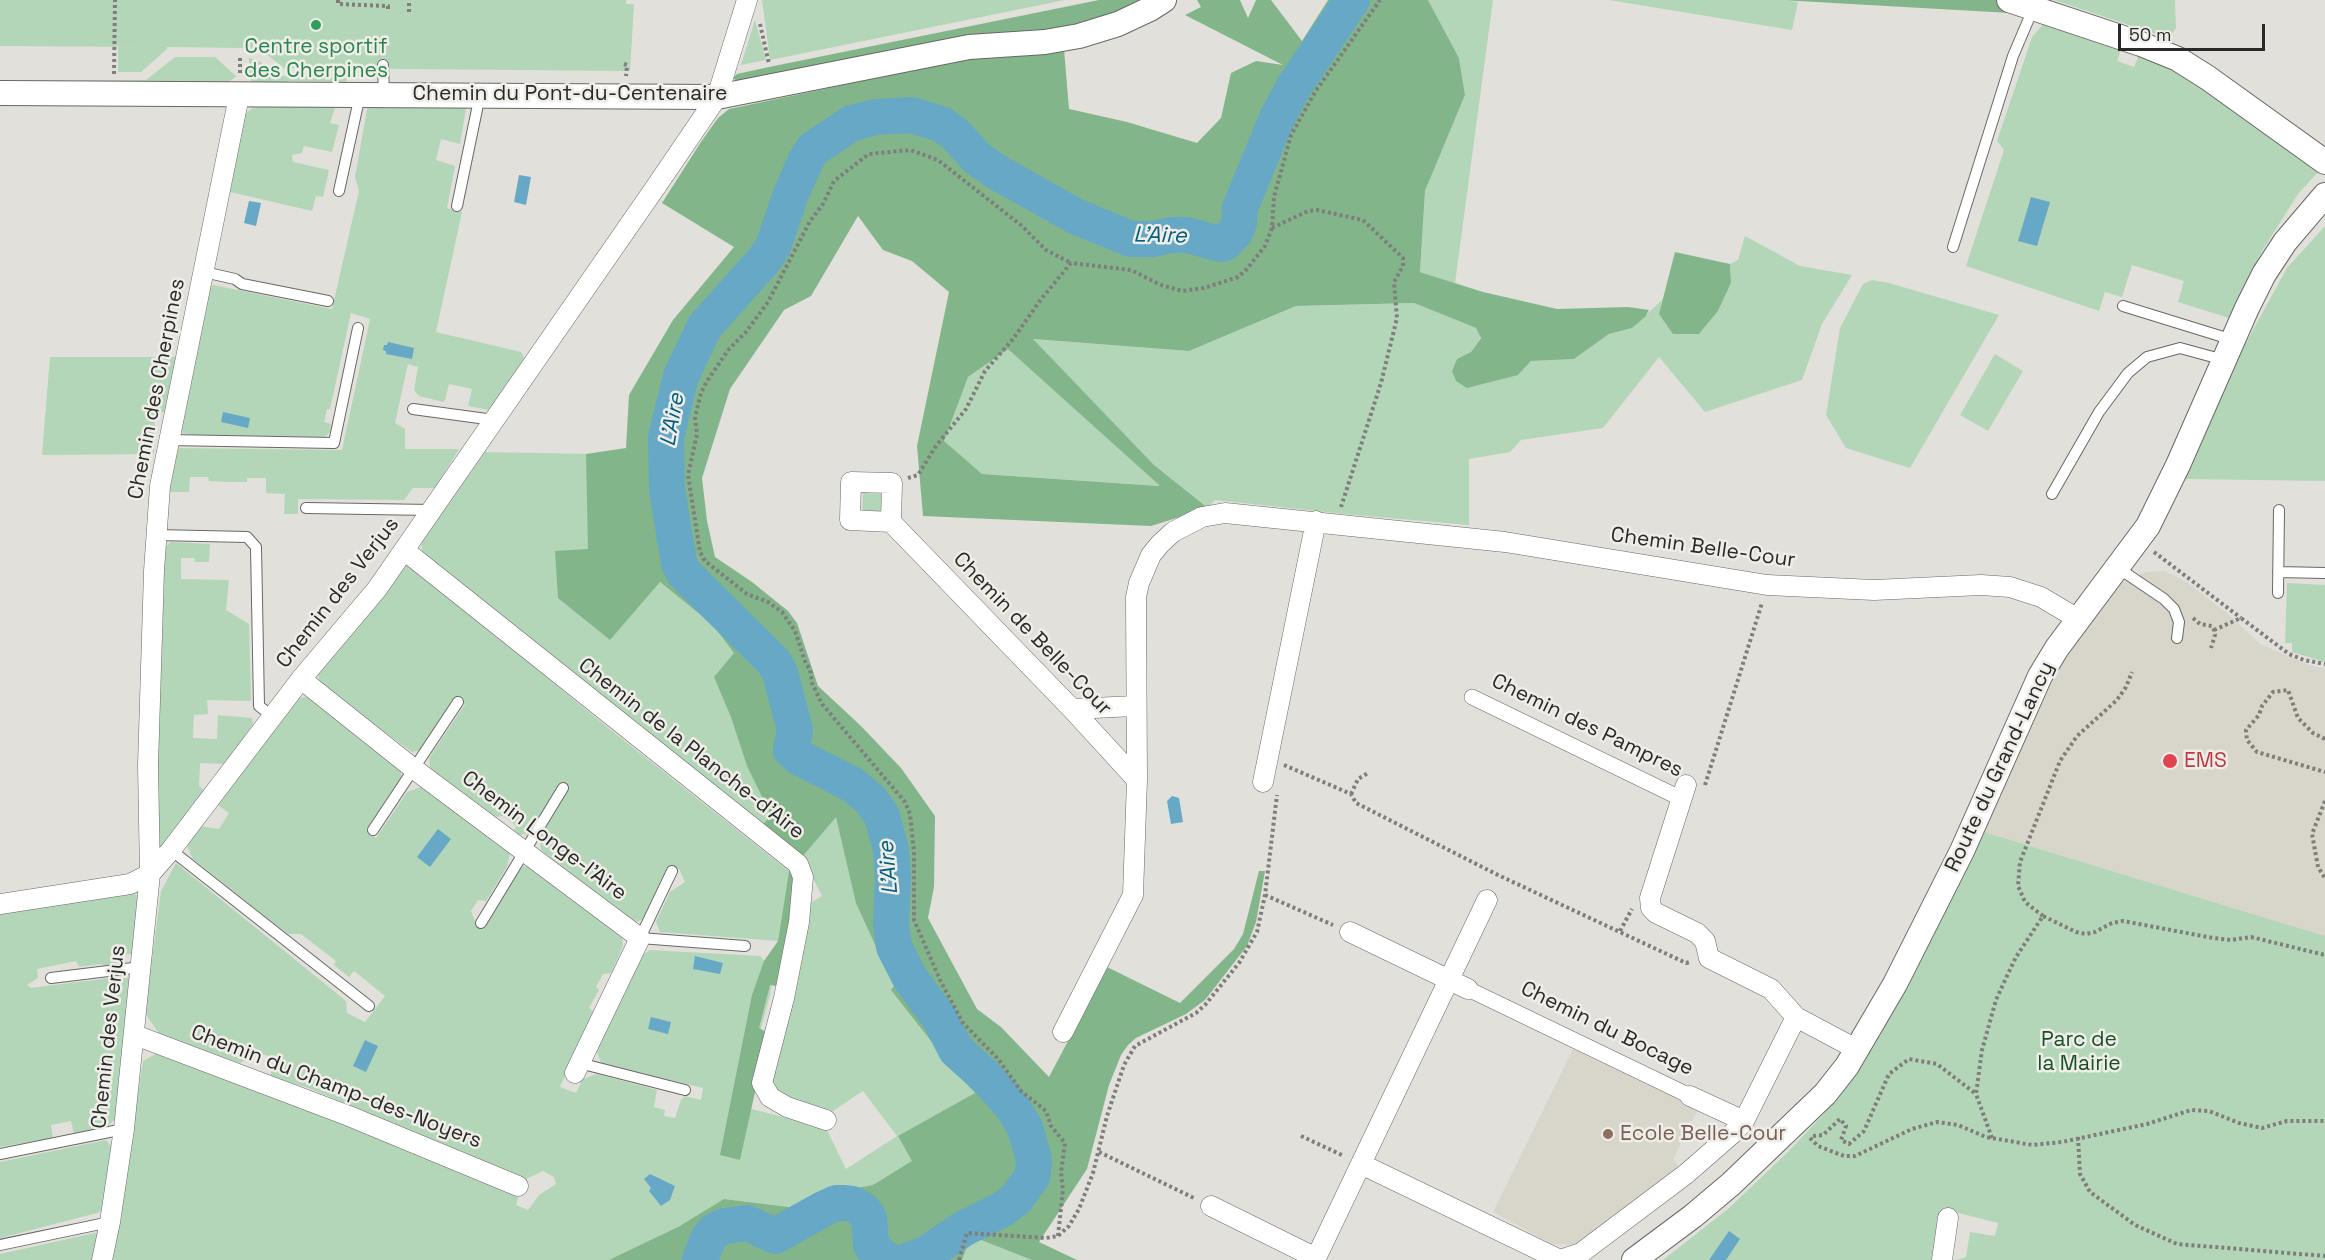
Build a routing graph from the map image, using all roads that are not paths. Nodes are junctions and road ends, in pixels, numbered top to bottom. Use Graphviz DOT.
graph roads {
  1 [pos="747,0"];
  2 [pos="1164,0"];
  3 [pos="2009,0"];
  4 [pos="2033,9"];
  5 [pos="383,64"];
  6 [pos="0,93"];
  7 [pos="480,94"];
  8 [pos="360,95"];
  9 [pos="384,95"];
  10 [pos="239,96"];
  11 [pos="717,97"];
  12 [pos="2325,162"];
  13 [pos="339,191"];
  14 [pos="2325,195"];
  15 [pos="457,206"];
  16 [pos="1953,247"];
  17 [pos="204,272"];
  18 [pos="328,301"];
  19 [pos="2123,306"];
  20 [pos="358,328"];
  21 [pos="2228,350"];
  22 [pos="413,409"];
  23 [pos="494,420"];
  24 [pos="169,440"];
  25 [pos="2052,494"];
  26 [pos="306,508"];
  27 [pos="431,510"];
  28 [pos="2279,510"];
  29 [pos="1316,521"];
  30 [pos="891,522"];
  31 [pos="156,535"];
  32 [pos="404,550"];
  33 [pos="2118,568"];
  34 [pos="2278,572"];
  35 [pos="2325,573"];
  36 [pos="2278,593"];
  37 [pos="2078,619"];
  38 [pos="2177,638"];
  39 [pos="301,679"];
  40 [pos="1472,697"];
  41 [pos="458,702"];
  42 [pos="1135,706"];
  43 [pos="1072,709"];
  44 [pos="272,716"];
  45 [pos="414,769"];
  46 [pos="1137,780"];
  47 [pos="1270,787"];
  48 [pos="563,788"];
  49 [pos="1684,792"];
  50 [pos="373,830"];
  51 [pos="171,850"];
  52 [pos="525,852"];
  53 [pos="672,871"];
  54 [pos="150,874"];
  55 [pos="1487,900"];
  56 [pos="0,904"];
  57 [pos="480,923"];
  58 [pos="1350,932"];
  59 [pos="640,939"];
  60 [pos="745,946"];
  61 [pos="141,967"];
  62 [pos="51,978"];
  63 [pos="1449,981"];
  64 [pos="1468,989"];
  65 [pos="369,1006"];
  66 [pos="1796,1017"];
  67 [pos="1063,1032"];
  68 [pos="135,1035"];
  69 [pos="1858,1050"];
  70 [pos="577,1068"];
  71 [pos="685,1090"];
  72 [pos="1690,1096"];
  73 [pos="826,1120"];
  74 [pos="1744,1121"];
  75 [pos="124,1129"];
  76 [pos="0,1154"];
  77 [pos="1361,1164"];
  78 [pos="518,1186"];
  79 [pos="1210,1206"];
  80 [pos="1948,1218"];
  81 [pos="110,1222"];
  82 [pos="0,1245"];
  83 [pos="1587,1256"];
  84 [pos="1317,1259"];
  85 [pos="102,1260"];
  86 [pos="1560,1260"];
  87 [pos="1634,1260"];
  88 [pos="1942,1260"];
  1 -- 11 [label="street, Chemin des Verjus"];
  2 -- 11 [label="street, Chemin du Pont-du-Centenaire"];
  3 -- 4 [label="street"];
  4 -- 12 [label="street"];
  4 -- 16 [label="lane"];
  5 -- 9 [label="lane"];
  6 -- 10 [label="street, Chemin du Pont-du-Centenaire"];
  7 -- 9 [label="street, Chemin du Pont-du-Centenaire"];
  7 -- 11 [label="street, Chemin du Pont-du-Centenaire"];
  7 -- 15 [label="lane"];
  8 -- 9 [label="street, Chemin du Pont-du-Centenaire"];
  8 -- 10 [label="street, Chemin du Pont-du-Centenaire"];
  8 -- 13 [label="lane"];
  10 -- 17 [label="street, Chemin des Cherpines"];
  11 -- 23 [label="street, Chemin des Verjus"];
  14 -- 21 [label="street, Route du Grand-Lancy"];
  17 -- 18 [label="lane"];
  17 -- 24 [label="street, Chemin des Cherpines"];
  19 -- 21 [label="lane"];
  20 -- 24 [label="lane"];
  21 -- 25 [label="lane"];
  21 -- 33 [label="street, Route du Grand-Lancy"];
  22 -- 23 [label="lane"];
  23 -- 27 [label="street, Chemin des Verjus"];
  24 -- 31 [label="street, Chemin des Cherpines"];
  26 -- 27 [label="lane"];
  27 -- 32 [label="street, Chemin des Verjus"];
  28 -- 34 [label="lane"];
  29 -- 37 [label="street, Chemin Belle-Cour"];
  29 -- 42 [label="street, Chemin de Belle-Cour"];
  29 -- 47 [label="street"];
  30 -- 30 [label="street"];
  30 -- 43 [label="street, Chemin de Belle-Cour"];
  31 -- 44 [label="lane"];
  31 -- 54 [label="street, Chemin des Cherpines"];
  32 -- 39 [label="street, Chemin des Verjus"];
  32 -- 73 [label="street, Chemin de la Planche-d'Aire"];
  33 -- 37 [label="street, Route du Grand-Lancy"];
  33 -- 38 [label="lane"];
  34 -- 35 [label="lane"];
  34 -- 36 [label="lane"];
  37 -- 69 [label="street, Route du Grand-Lancy"];
  39 -- 44 [label="street, Chemin des Verjus"];
  39 -- 45 [label="street, Chemin Longe-l'Aire"];
  40 -- 49 [label="street, Chemin des Pampres"];
  41 -- 45 [label="lane"];
  42 -- 43 [label="street"];
  42 -- 46 [label="street, Chemin de Belle-Cour"];
  43 -- 46 [label="street, Chemin de Belle-Cour"];
  44 -- 51 [label="street, Chemin des Verjus"];
  45 -- 50 [label="lane"];
  45 -- 52 [label="street, Chemin Longe-l'Aire"];
  46 -- 67 [label="street, Chemin de Belle-Cour"];
  48 -- 52 [label="lane"];
  49 -- 66 [label="street, Chemin des Pampres"];
  51 -- 54 [label="street, Chemin des Verjus"];
  51 -- 65 [label="lane"];
  52 -- 57 [label="lane"];
  52 -- 59 [label="street, Chemin Longe-l'Aire"];
  53 -- 59 [label="lane"];
  54 -- 56 [label="street"];
  54 -- 61 [label="street, Chemin des Verjus"];
  55 -- 63 [label="street"];
  58 -- 63 [label="street, Chemin du Bocage"];
  59 -- 60 [label="lane"];
  59 -- 70 [label="street"];
  61 -- 62 [label="lane"];
  61 -- 68 [label="street, Chemin des Verjus"];
  63 -- 64 [label="street, Chemin du Bocage"];
  63 -- 77 [label="street"];
  64 -- 72 [label="street, Chemin du Bocage"];
  66 -- 69 [label="street"];
  66 -- 74 [label="street"];
  68 -- 75 [label="street, Chemin des Verjus"];
  68 -- 78 [label="street, Chemin du Champ-des-Noyers"];
  69 -- 87 [label="street, Route du Grand-Lancy"];
  70 -- 71 [label="lane"];
  72 -- 74 [label="street, Chemin du Bocage"];
  74 -- 83 [label="street"];
  75 -- 76 [label="lane"];
  75 -- 81 [label="street, Chemin des Verjus"];
  77 -- 84 [label="street"];
  77 -- 86 [label="street"];
  79 -- 84 [label="street"];
  80 -- 88 [label="street"];
  81 -- 82 [label="lane"];
  81 -- 85 [label="street, Chemin des Verjus"];
  83 -- 86 [label="street"];
}
